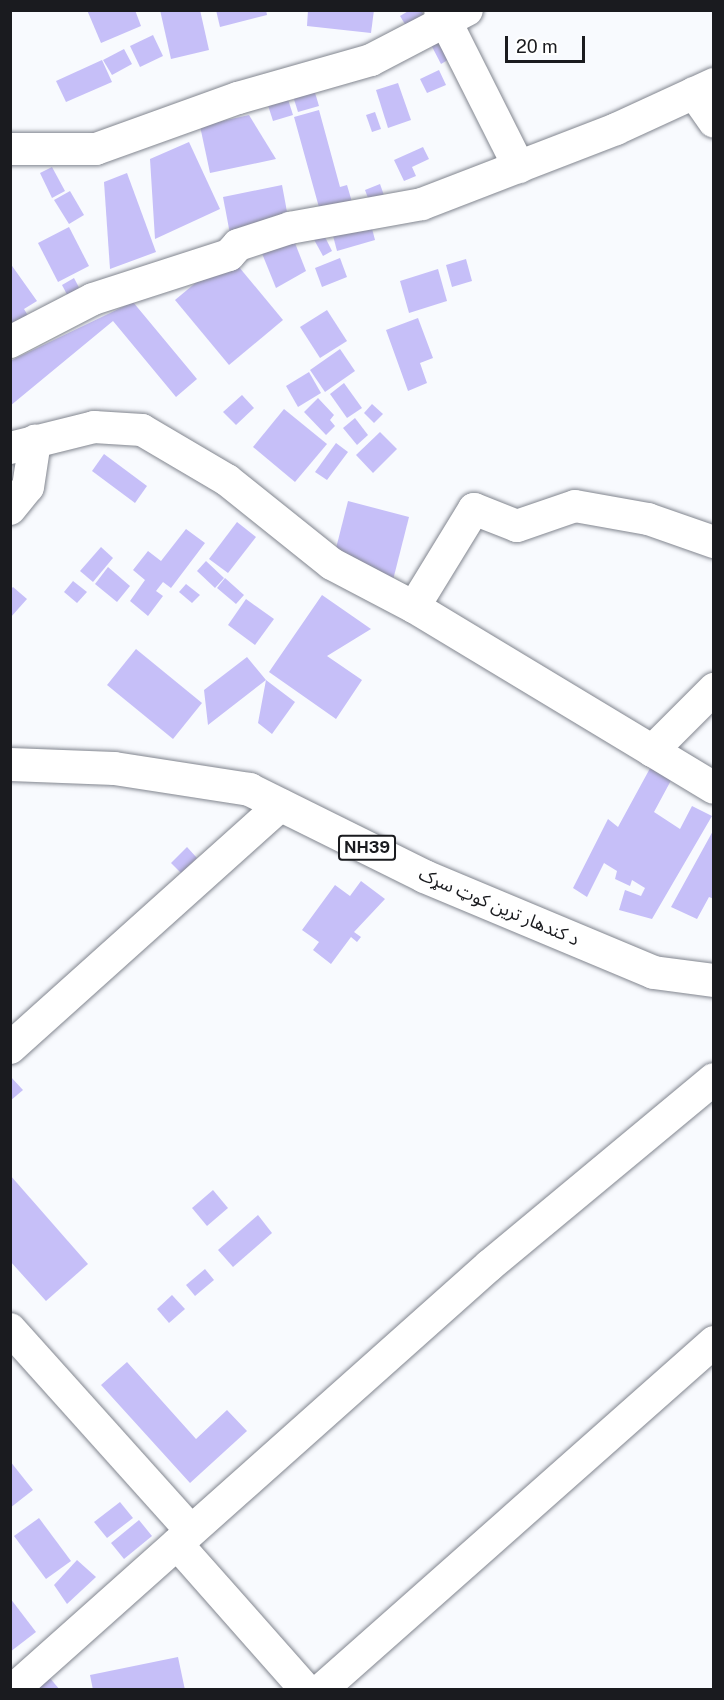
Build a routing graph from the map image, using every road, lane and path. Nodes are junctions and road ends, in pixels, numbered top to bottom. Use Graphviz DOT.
graph roads {
  1 [pos="452,14"];
  2 [pos="704,88"];
  3 [pos="714,122"];
  4 [pos="10,149"];
  5 [pos="519,167"];
  6 [pos="10,342"];
  7 [pos="23,445"];
  8 [pos="10,509"];
  9 [pos="714,542"];
  10 [pos="414,607"];
  11 [pos="714,689"];
  12 [pos="652,751"];
  13 [pos="10,764"];
  14 [pos="714,788"];
  15 [pos="281,805"];
  16 [pos="714,980"];
  17 [pos="10,1048"];
  18 [pos="714,1080"];
  19 [pos="714,1342"];
  20 [pos="17,1348"];
  21 [pos="184,1537"];
  22 [pos="13,1689"];
  23 [pos="306,1689"];
  24 [pos="321,1689"];
  1 -- 4 [label="street"];
  1 -- 5 [label="street"];
  2 -- 3 [label="street"];
  2 -- 5 [label="street"];
  5 -- 6 [label="street"];
  7 -- 8 [label="street"];
  7 -- 10 [label="street"];
  9 -- 10 [label="street"];
  10 -- 12 [label="street"];
  11 -- 12 [label="street"];
  12 -- 14 [label="street"];
  13 -- 15 [label="main road, د کندهار ترين کوټ سړک / NH39"];
  15 -- 16 [label="main road, د کندهار ترين کوټ سړک / NH39"];
  15 -- 17 [label="street"];
  18 -- 21 [label="street"];
  19 -- 24 [label="street"];
  20 -- 21 [label="street"];
  21 -- 22 [label="street"];
  21 -- 23 [label="street"];
}
